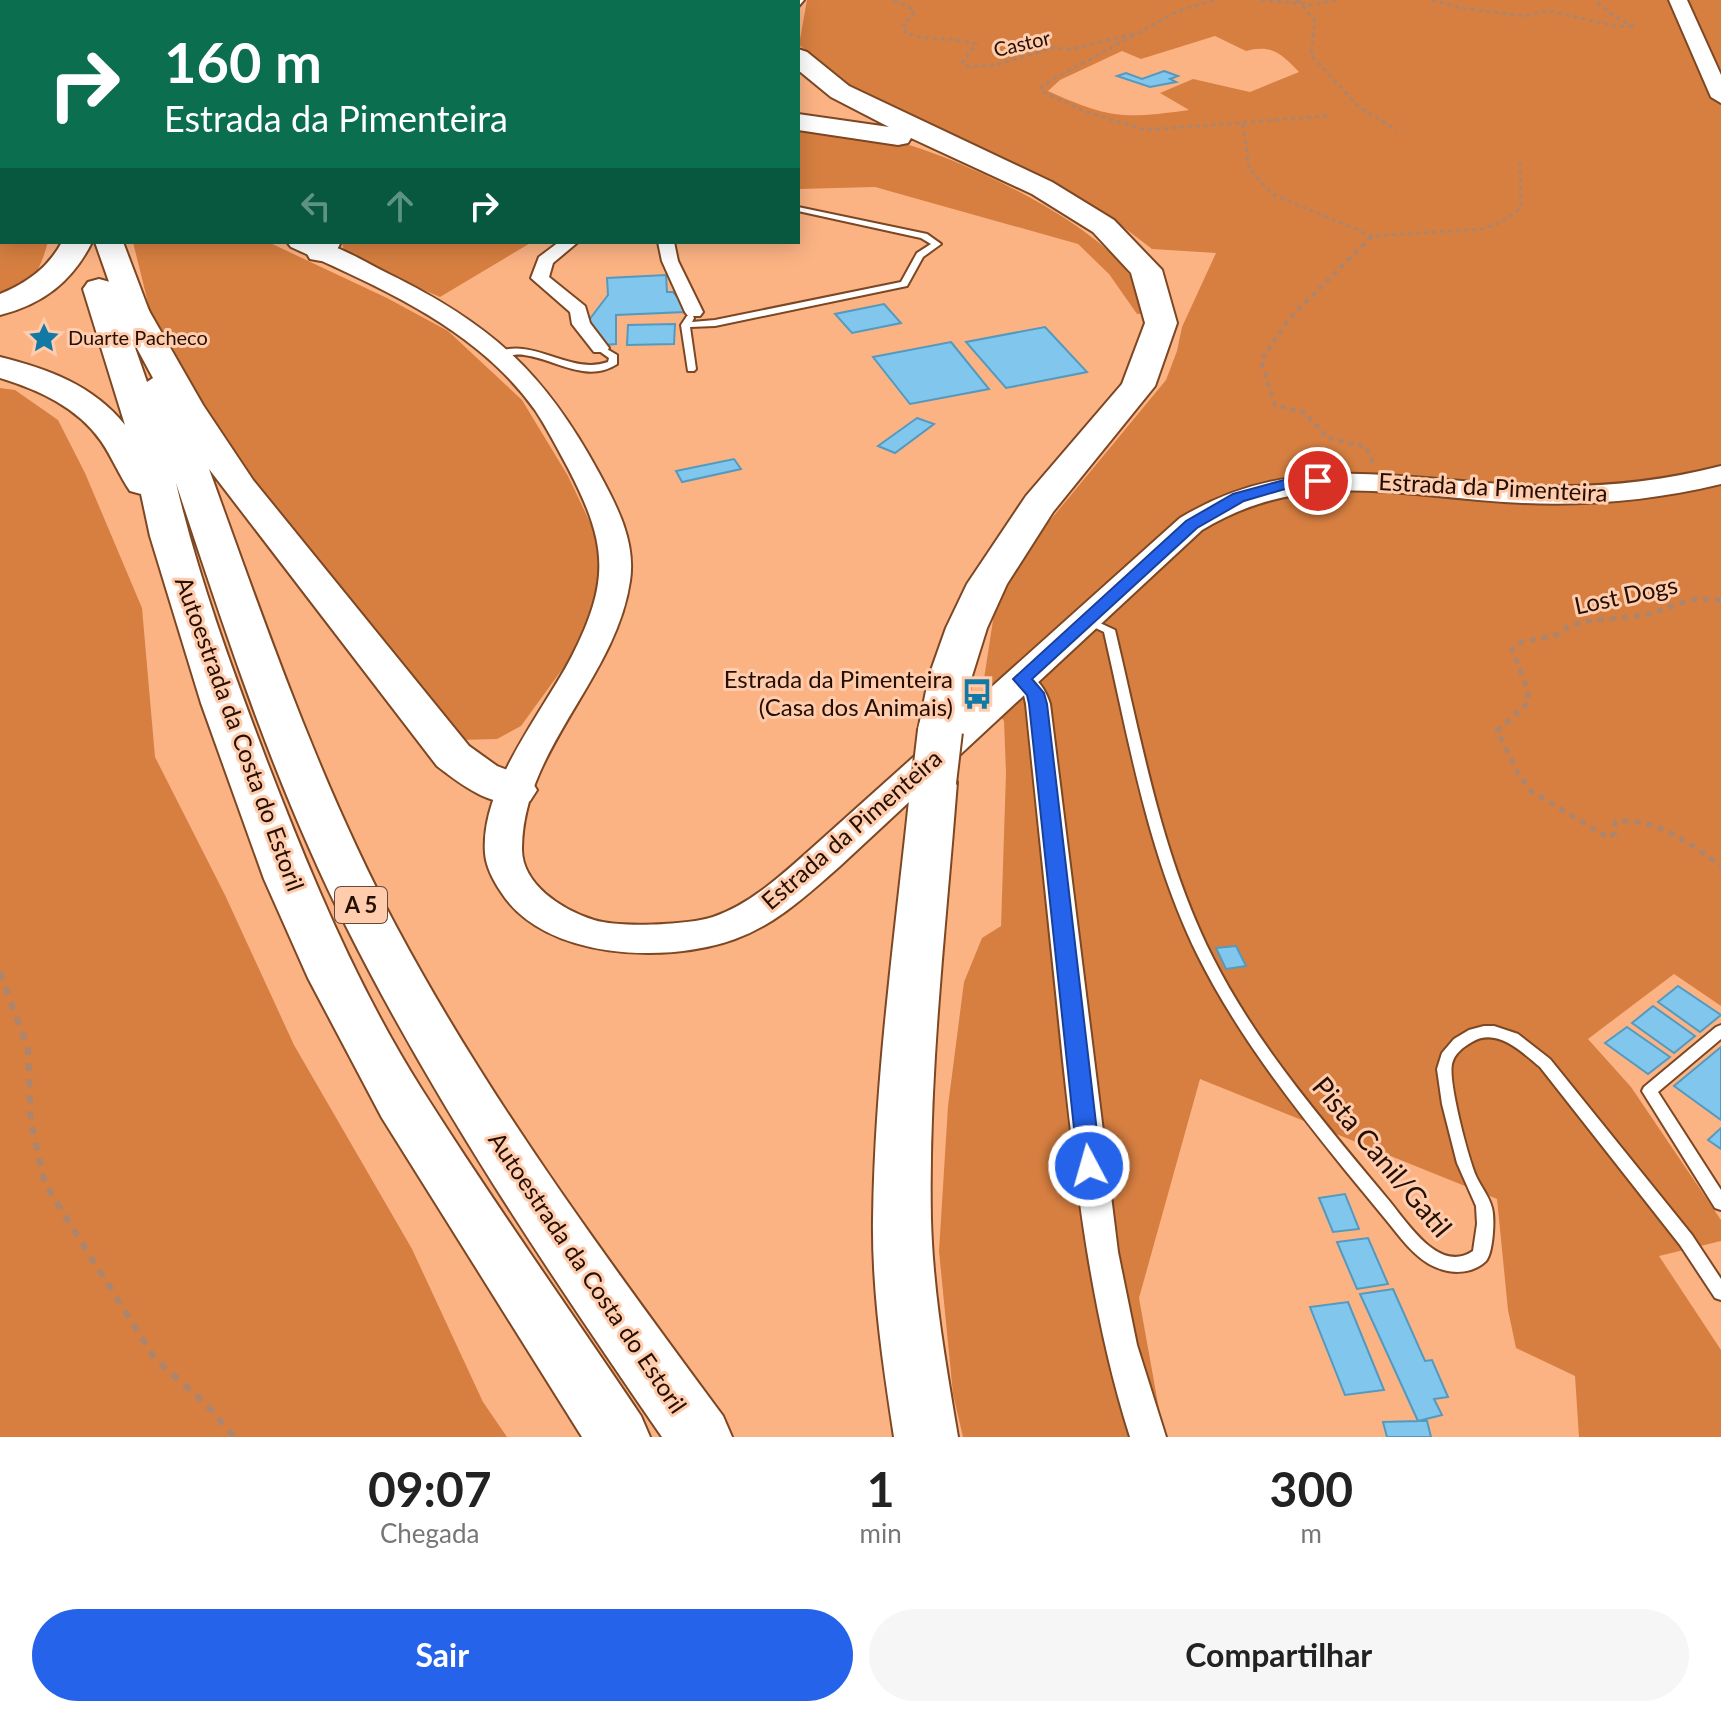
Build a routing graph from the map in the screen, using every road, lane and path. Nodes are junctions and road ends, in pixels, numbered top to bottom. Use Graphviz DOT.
graph roads {
  1 [pos="894,0"];
  2 [pos="1214,0"];
  3 [pos="1261,0"];
  4 [pos="1297,0"];
  5 [pos="1336,0"];
  6 [pos="1432,0"];
  7 [pos="1595,0"];
  8 [pos="1678,0"];
  9 [pos="1300,5"];
  10 [pos="1142,33"];
  11 [pos="800,59"];
  12 [pos="1721,97"];
  13 [pos="1327,116"];
  14 [pos="800,122"];
  15 [pos="1243,124"];
  16 [pos="1397,130"];
  17 [pos="1520,163"];
  18 [pos="800,209"];
  19 [pos="1372,236"];
  20 [pos="78,244"];
  21 [pos="80,244"];
  22 [pos="109,244"];
  23 [pos="567,244"];
  24 [pos="666,244"];
  25 [pos="315,245"];
  26 [pos="1129,250"];
  27 [pos="117,302"];
  28 [pos="0,305"];
  29 [pos="690,318"];
  30 [pos="600,348"];
  31 [pos="498,354"];
  32 [pos="0,367"];
  33 [pos="691,369"];
  34 [pos="1721,475"];
  35 [pos="1382,483"];
  36 [pos="169,536"];
  37 [pos="1721,600"];
  38 [pos="1087,620"];
  39 [pos="1022,679"];
  40 [pos="514,790"];
  41 [pos="1721,865"];
  42 [pos="0,972"];
  43 [pos="1721,1031"];
  44 [pos="1721,1203"];
  45 [pos="1721,1293"];
  46 [pos="234,1437"];
  47 [pos="618,1437"];
  48 [pos="700,1437"];
  49 [pos="926,1437"];
  50 [pos="1148,1437"];
  1 -- 10 [label="path, Castor"];
  2 -- 10 [label="path"];
  3 -- 9 [label="path"];
  4 -- 9 [label="path"];
  5 -- 9 [label="path"];
  6 -- 7 [label="path"];
  8 -- 12 [label="main road"];
  9 -- 16 [label="path"];
  10 -- 15 [label="path"];
  11 -- 26 [label="highway"];
  13 -- 15 [label="path"];
  14 -- 26 [label="highway"];
  15 -- 19 [label="path"];
  17 -- 19 [label="path"];
  18 -- 29 [label="lane"];
  19 -- 35 [label="path"];
  20 -- 28 [label="highway"];
  21 -- 27 [label="highway"];
  22 -- 27 [label="highway"];
  23 -- 30 [label="street"];
  24 -- 29 [label="street"];
  25 -- 31 [label="main road, Estrada da Pimenteira"];
  26 -- 49 [label="highway"];
  27 -- 36 [label="highway, Autoestrada da Costa do Estoril / A 5"];
  27 -- 40 [label="highway"];
  27 -- 48 [label="highway, Autoestrada da Costa do Estoril / A 5"];
  29 -- 33 [label="lane"];
  30 -- 31 [label="lane"];
  31 -- 40 [label="main road, Estrada da Pimenteira"];
  32 -- 36 [label="highway"];
  34 -- 35 [label="main road, Estrada da Pimenteira"];
  35 -- 38 [label="main road, Estrada da Pimenteira"];
  36 -- 47 [label="highway, Autoestrada da Costa do Estoril / A 5"];
  37 -- 41 [label="path, Lost Dogs"];
  38 -- 39 [label="main road, Estrada da Pimenteira"];
  38 -- 45 [label="lane, Pista Canil/Gatil"];
  39 -- 40 [label="main road, Estrada da Pimenteira"];
  39 -- 50 [label="street"];
  42 -- 46 [label="path"];
  43 -- 44 [label="lane"];
}
